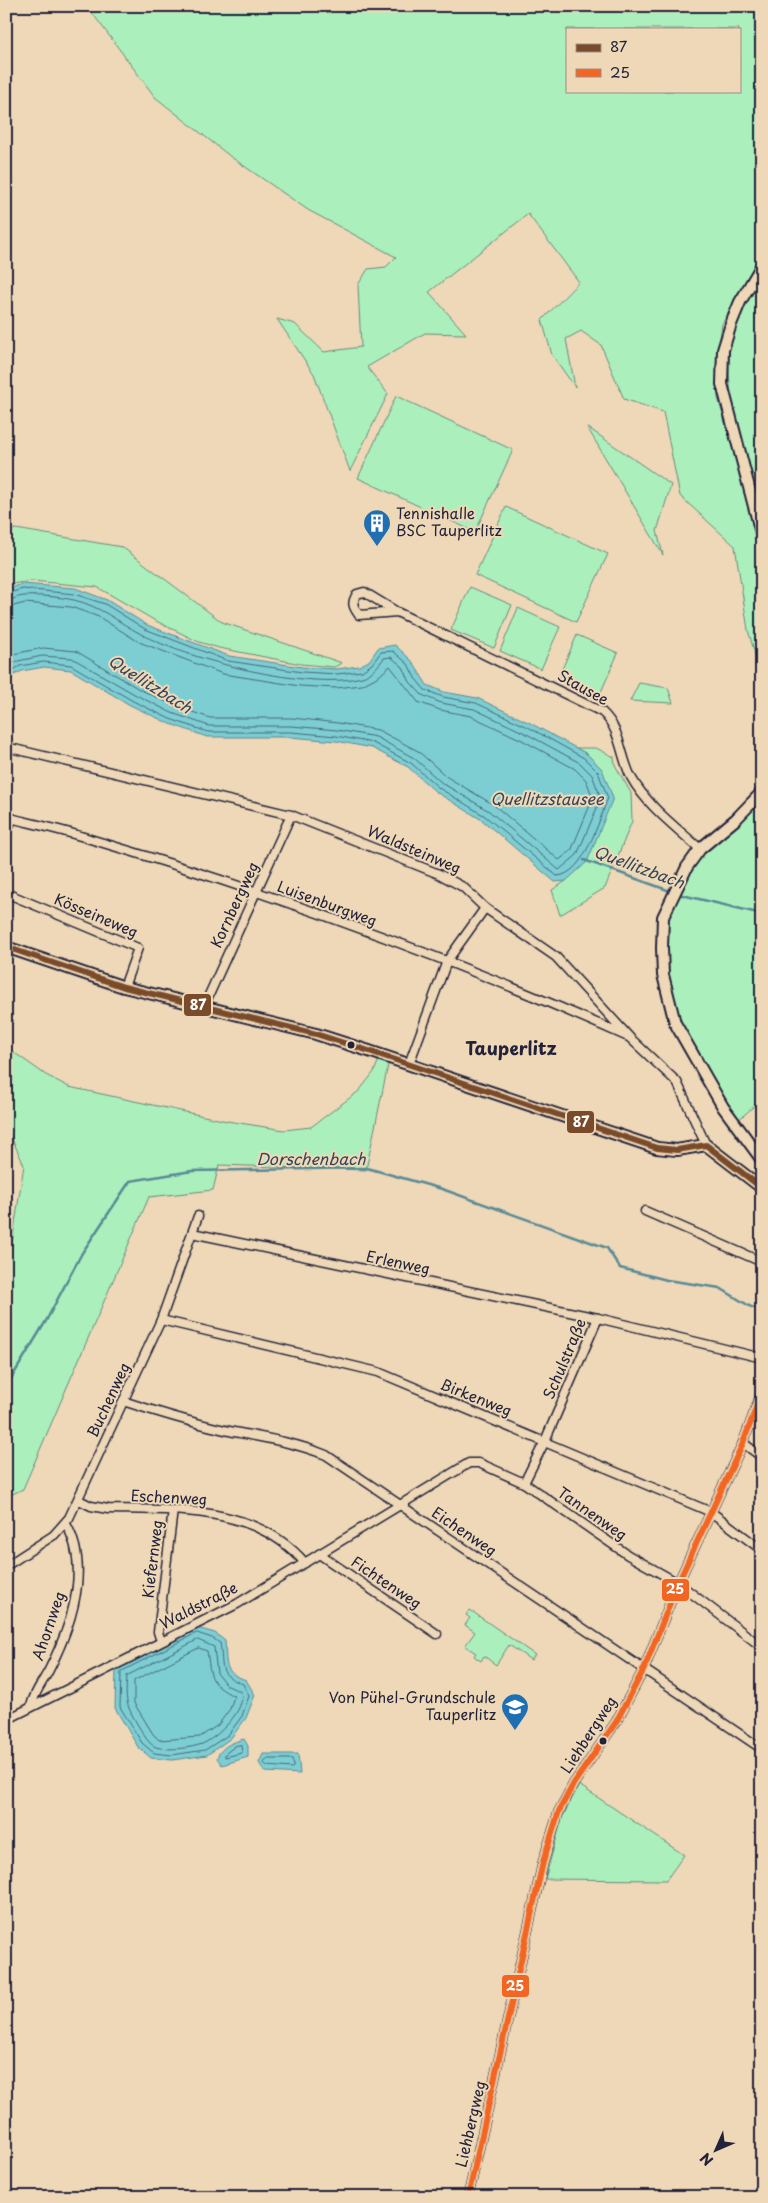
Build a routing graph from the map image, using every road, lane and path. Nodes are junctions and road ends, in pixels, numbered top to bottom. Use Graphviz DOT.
graph roads {
  1 [pos="762,265"];
  2 [pos="762,537"];
  3 [pos="397,612"];
  4 [pos="6,747"];
  5 [pos="762,792"];
  6 [pos="291,815"];
  7 [pos="9,818"];
  8 [pos="6,835"];
  9 [pos="700,849"];
  10 [pos="6,893"];
  11 [pos="257,893"];
  12 [pos="485,908"];
  13 [pos="6,947"];
  14 [pos="447,961"];
  15 [pos="124,987"];
  16 [pos="204,1006"];
  17 [pos="630,1038"];
  18 [pos="409,1064"];
  19 [pos="706,1145"];
  20 [pos="762,1160"];
  21 [pos="762,1188"];
  22 [pos="645,1210"];
  23 [pos="198,1216"];
  24 [pos="192,1233"];
  25 [pos="762,1262"];
  26 [pos="598,1318"];
  27 [pos="161,1320"];
  28 [pos="762,1358"];
  29 [pos="762,1392"];
  30 [pos="123,1401"];
  31 [pos="545,1441"];
  32 [pos="743,1443"];
  33 [pos="762,1457"];
  34 [pos="524,1483"];
  35 [pos="79,1500"];
  36 [pos="398,1504"];
  37 [pos="173,1510"];
  38 [pos="711,1512"];
  39 [pos="66,1524"];
  40 [pos="762,1550"];
  41 [pos="319,1554"];
  42 [pos="305,1563"];
  43 [pos="6,1566"];
  44 [pos="678,1584"];
  45 [pos="437,1634"];
  46 [pos="161,1641"];
  47 [pos="762,1647"];
  48 [pos="644,1669"];
  49 [pos="32,1706"];
  50 [pos="6,1720"];
  51 [pos="762,1749"];
  52 [pos="468,2197"];
  1 -- 2 [label="street"];
  3 -- 3 [label="street, Stausee"];
  3 -- 9 [label="street, Stausee"];
  4 -- 6 [label="street, Waldsteinweg"];
  5 -- 9 [label="street"];
  6 -- 11 [label="street, Kornbergweg"];
  6 -- 12 [label="street, Waldsteinweg"];
  7 -- 8 [label="street"];
  7 -- 11 [label="street, Luisenburgweg"];
  9 -- 20 [label="street"];
  10 -- 15 [label="street, Kösseineweg"];
  11 -- 14 [label="street, Luisenburgweg"];
  11 -- 16 [label="street, Kornbergweg"];
  12 -- 14 [label="street"];
  12 -- 17 [label="street, Waldsteinweg"];
  13 -- 15 [label="street"];
  14 -- 17 [label="street, Luisenburgweg"];
  14 -- 18 [label="street"];
  15 -- 16 [label="street"];
  16 -- 18 [label="street"];
  17 -- 19 [label="street, Waldsteinweg"];
  18 -- 19 [label="street"];
  19 -- 21 [label="street"];
  22 -- 25 [label="street"];
  23 -- 24 [label="street, Buchenweg"];
  24 -- 26 [label="street, Erlenweg"];
  24 -- 27 [label="street, Buchenweg"];
  26 -- 28 [label="street, Schulstraße"];
  26 -- 31 [label="street, Schulstraße"];
  27 -- 30 [label="street, Buchenweg"];
  27 -- 31 [label="street, Birkenweg"];
  29 -- 32 [label="street, Liehbergweg"];
  30 -- 35 [label="street, Buchenweg"];
  30 -- 36 [label="street, Eichenweg"];
  31 -- 34 [label="street, Schulstraße"];
  31 -- 38 [label="street, Birkenweg"];
  32 -- 33 [label="street"];
  32 -- 38 [label="street, Liehbergweg"];
  34 -- 36 [label="street, Tannenweg"];
  34 -- 44 [label="street, Tannenweg"];
  35 -- 37 [label="street, Eschenweg"];
  35 -- 39 [label="street, Buchenweg"];
  36 -- 41 [label="street, Waldstraße"];
  36 -- 48 [label="street, Eichenweg"];
  37 -- 42 [label="street, Eschenweg"];
  37 -- 46 [label="street, Kiefernweg"];
  38 -- 40 [label="street, Birkenweg"];
  38 -- 44 [label="street, Liehbergweg"];
  39 -- 43 [label="street, Buchenweg"];
  39 -- 49 [label="street, Ahornweg"];
  41 -- 42 [label="street, Waldstraße"];
  41 -- 45 [label="street, Fichtenweg"];
  42 -- 46 [label="street, Waldstraße"];
  44 -- 47 [label="street, Tannenweg"];
  44 -- 48 [label="street, Liehbergweg"];
  46 -- 49 [label="street, Waldstraße"];
  48 -- 51 [label="street, Eichenweg"];
  48 -- 52 [label="street, Liehbergweg"];
  49 -- 50 [label="street, Waldstraße"];
}
